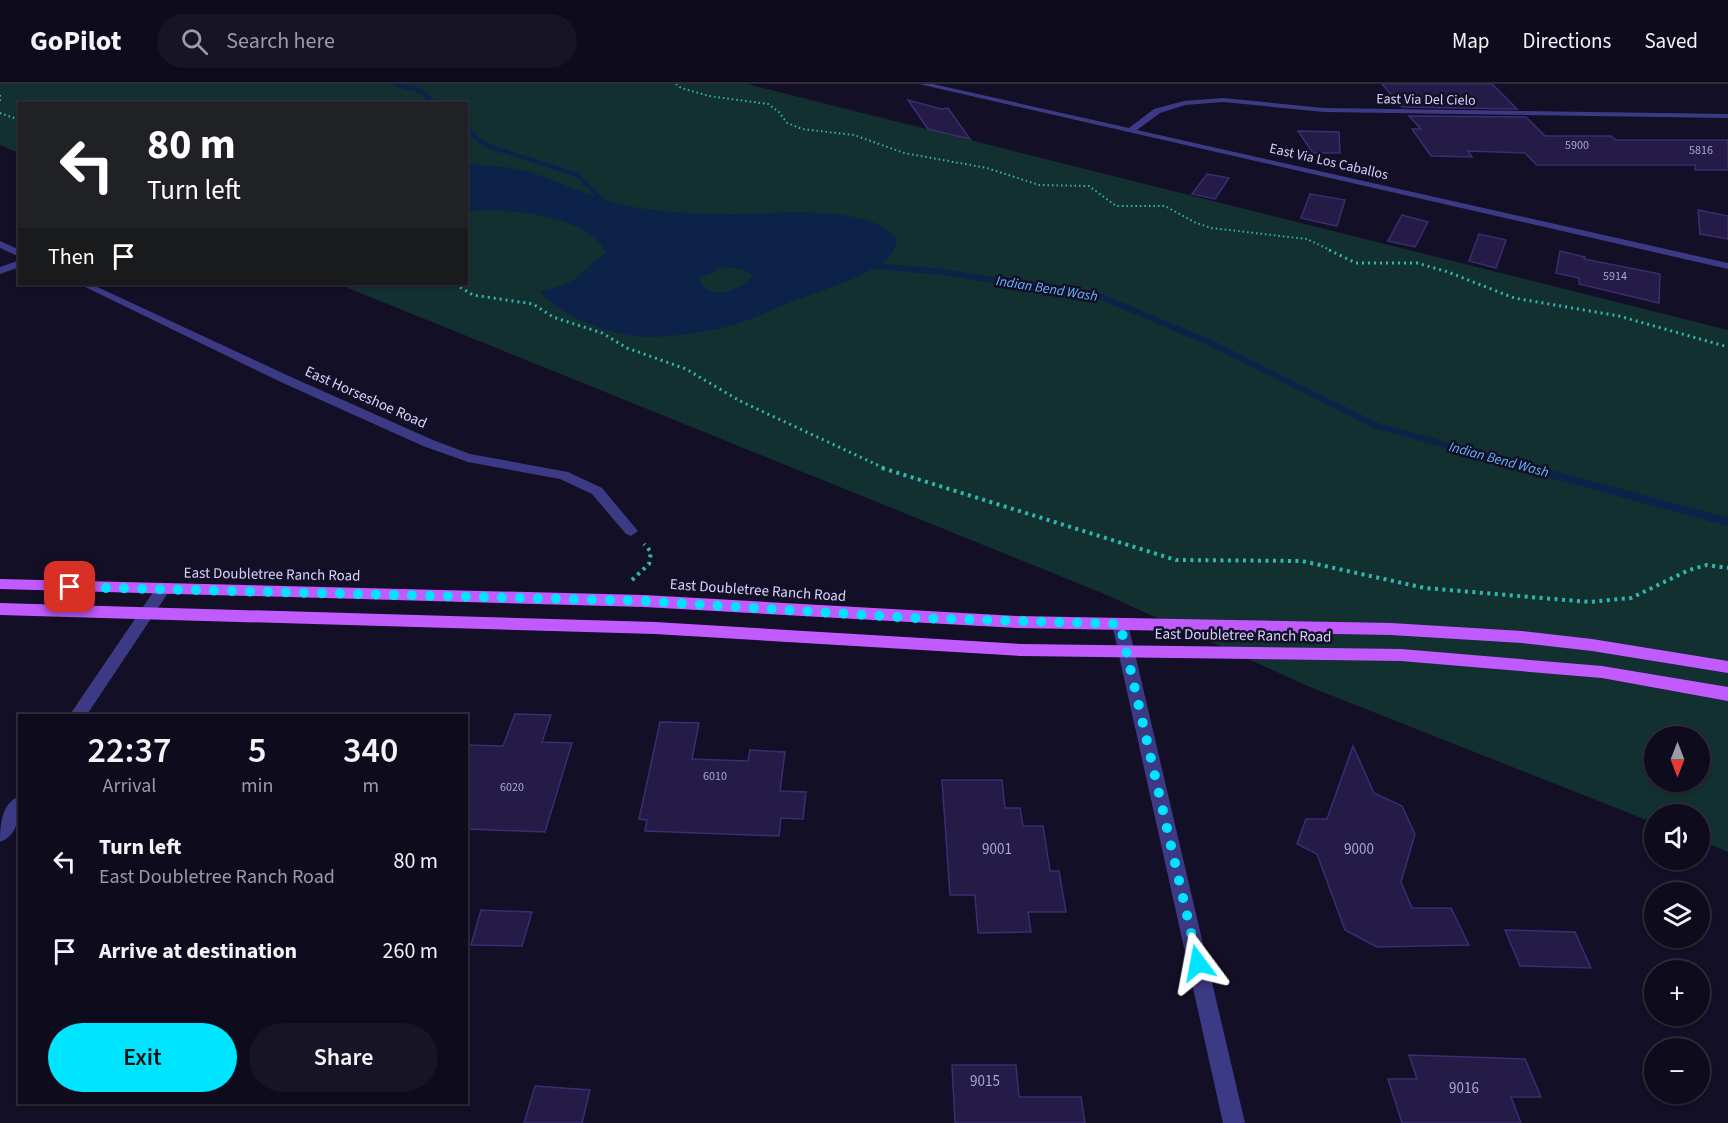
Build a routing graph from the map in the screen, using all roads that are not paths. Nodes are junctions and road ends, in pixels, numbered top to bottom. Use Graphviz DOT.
graph roads {
  1 [pos="923,84"];
  2 [pos="1728,116"];
  3 [pos="1132,130"];
  4 [pos="0,244"];
  5 [pos="18,253"];
  6 [pos="18,264"];
  7 [pos="1728,266"];
  8 [pos="0,271"];
  9 [pos="86,285"];
  10 [pos="631,531"];
  11 [pos="0,584"];
  12 [pos="163,590"];
  13 [pos="644,601"];
  14 [pos="0,609"];
  15 [pos="148,613"];
  16 [pos="1120,624"];
  17 [pos="638,627"];
  18 [pos="1126,652"];
  19 [pos="1728,667"];
  20 [pos="1728,694"];
  21 [pos="78,714"];
  22 [pos="18,807"];
  23 [pos="0,834"];
  24 [pos="1234,1123"];
  1 -- 3 [label="street, East Via Los Caballos"];
  2 -- 3 [label="street, East Via Del Cielo"];
  3 -- 7 [label="street, East Via Los Caballos"];
  4 -- 5 [label="street"];
  6 -- 8 [label="street"];
  9 -- 10 [label="street, East Horseshoe Road"];
  11 -- 12 [label="main road, East Doubletree Ranch Road"];
  12 -- 13 [label="main road, East Doubletree Ranch Road"];
  12 -- 15 [label="street"];
  13 -- 16 [label="main road, East Doubletree Ranch Road"];
  13 -- 17 [label="main road"];
  14 -- 15 [label="main road, East Doubletree Ranch Road"];
  15 -- 17 [label="main road, East Doubletree Ranch Road"];
  15 -- 21 [label="street"];
  16 -- 18 [label="street"];
  16 -- 19 [label="main road, East Doubletree Ranch Road"];
  17 -- 18 [label="main road, East Doubletree Ranch Road"];
  18 -- 20 [label="main road, East Doubletree Ranch Road"];
  18 -- 24 [label="street"];
  22 -- 23 [label="street"];
}
